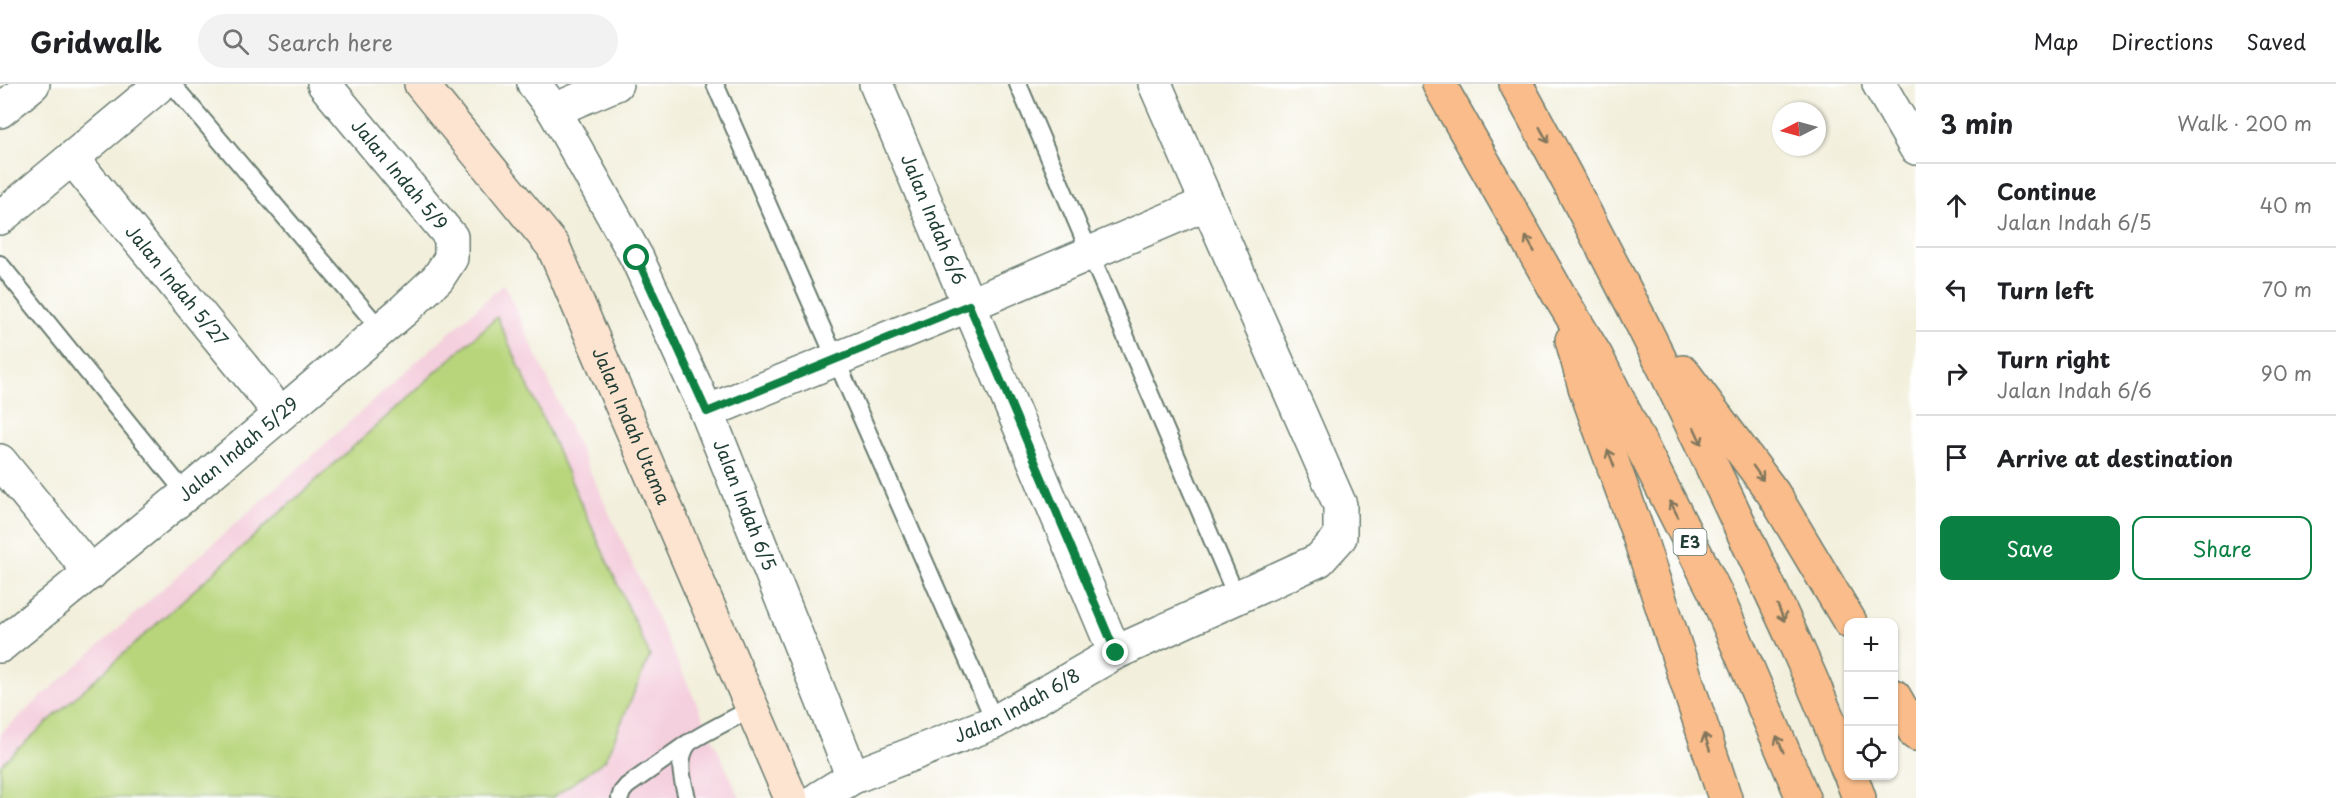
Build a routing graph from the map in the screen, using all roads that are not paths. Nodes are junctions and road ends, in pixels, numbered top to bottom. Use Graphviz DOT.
graph roads {
  1 [pos="161,84"];
  2 [pos="172,84"];
  3 [pos="324,84"];
  4 [pos="422,84"];
  5 [pos="534,84"];
  6 [pos="616,84"];
  7 [pos="715,84"];
  8 [pos="876,84"];
  9 [pos="1018,84"];
  10 [pos="1155,84"];
  11 [pos="1439,84"];
  12 [pos="1516,84"];
  13 [pos="1879,84"];
  14 [pos="554,110"];
  15 [pos="1916,148"];
  16 [pos="72,158"];
  17 [pos="1207,203"];
  18 [pos="0,218"];
  19 [pos="451,237"];
  20 [pos="1089,254"];
  21 [pos="0,264"];
  22 [pos="1559,295"];
  23 [pos="969,305"];
  24 [pos="1635,308"];
  25 [pos="381,330"];
  26 [pos="837,359"];
  27 [pos="707,412"];
  28 [pos="280,413"];
  29 [pos="0,461"];
  30 [pos="186,494"];
  31 [pos="91,573"];
  32 [pos="1238,598"];
  33 [pos="1848,618"];
  34 [pos="0,646"];
  35 [pos="1116,653"];
  36 [pos="1898,704"];
  37 [pos="753,708"];
  38 [pos="995,722"];
  39 [pos="1916,734"];
  40 [pos="688,743"];
  41 [pos="1844,761"];
  42 [pos="853,777"];
  43 [pos="1852,780"];
  44 [pos="620,798"];
  45 [pos="687,798"];
  46 [pos="791,798"];
  47 [pos="819,798"];
  48 [pos="1725,798"];
  49 [pos="1803,798"];
  50 [pos="1859,798"];
  1 -- 16 [label="street"];
  2 -- 25 [label="lane"];
  3 -- 19 [label="street, Jalan Indah 5/9"];
  4 -- 37 [label="main road, Jalan Indah Utama"];
  5 -- 14 [label="street, Jalan Indah 6/5"];
  6 -- 14 [label="street"];
  7 -- 26 [label="lane"];
  8 -- 23 [label="street, Jalan Indah 6/6"];
  9 -- 20 [label="lane"];
  10 -- 17 [label="street"];
  22 -- 11 [label="highway, E3, one-way"];
  12 -- 24 [label="highway, one-way"];
  13 -- 15 [label="street"];
  14 -- 27 [label="street, Jalan Indah 6/5"];
  16 -- 18 [label="street"];
  16 -- 28 [label="street, Jalan Indah 5/27"];
  17 -- 20 [label="street"];
  17 -- 32 [label="street, Jalan Indah 6/8"];
  19 -- 25 [label="street, Jalan Indah 5/29"];
  20 -- 23 [label="street"];
  20 -- 32 [label="lane"];
  21 -- 30 [label="lane"];
  48 -- 22 [label="highway, one-way"];
  49 -- 22 [label="highway, E3, one-way"];
  23 -- 26 [label="street"];
  23 -- 35 [label="street, Jalan Indah 6/6"];
  24 -- 33 [label="highway, one-way"];
  24 -- 41 [label="highway, one-way"];
  25 -- 28 [label="street, Jalan Indah 5/29"];
  26 -- 27 [label="street"];
  26 -- 38 [label="lane"];
  27 -- 42 [label="street, Jalan Indah 6/5"];
  28 -- 30 [label="street, Jalan Indah 5/29"];
  29 -- 31 [label="street"];
  30 -- 31 [label="street, Jalan Indah 5/29"];
  31 -- 34 [label="street, Jalan Indah 5/29"];
  32 -- 35 [label="street, Jalan Indah 6/8"];
  35 -- 38 [label="street, Jalan Indah 6/8"];
  36 -- 39 [label="highway"];
  37 -- 40 [label="lane"];
  37 -- 46 [label="main road, Jalan Indah Utama"];
  38 -- 42 [label="street, Jalan Indah 6/8"];
  40 -- 44 [label="lane"];
  40 -- 45 [label="lane"];
  42 -- 47 [label="street, Jalan Indah 6/8"];
  43 -- 50 [label="highway"];
}
